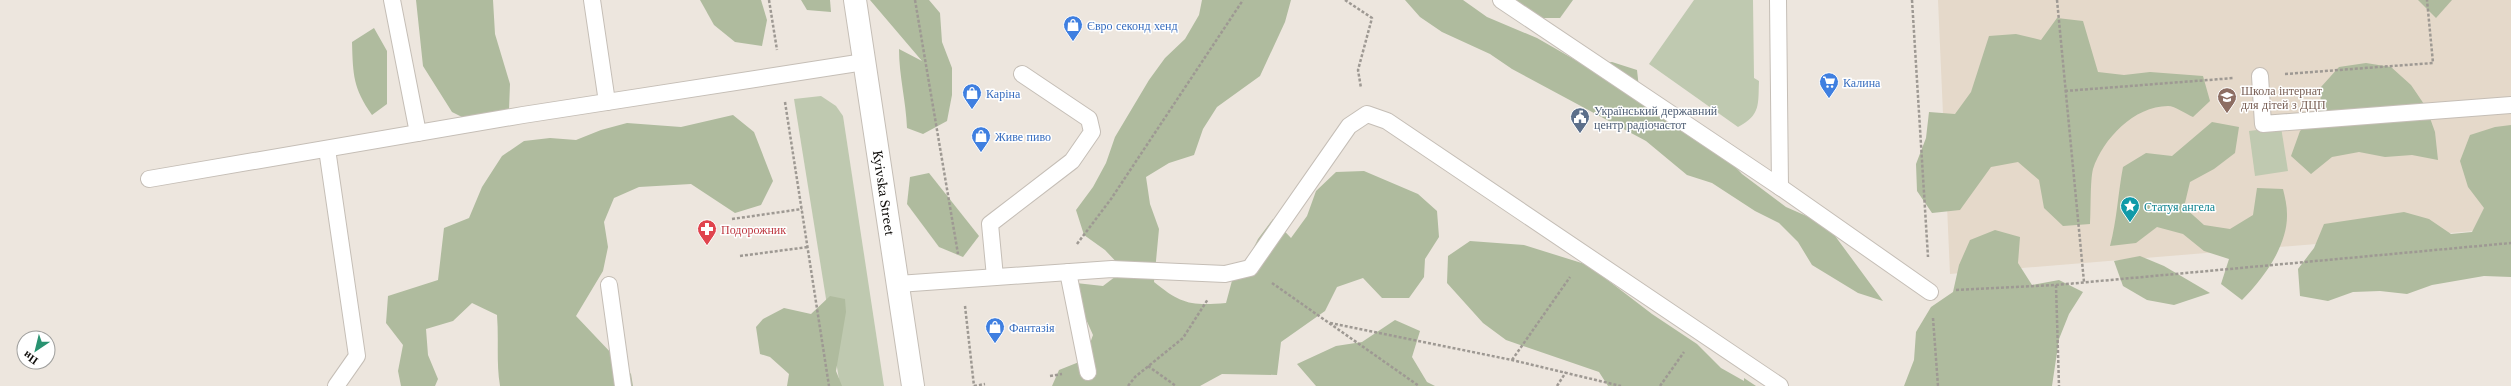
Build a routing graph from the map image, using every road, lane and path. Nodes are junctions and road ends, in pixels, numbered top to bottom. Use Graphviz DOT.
graph roads {
  1 [pos="392,0"];
  2 [pos="592,0"];
  3 [pos="769,0"];
  4 [pos="855,0"];
  5 [pos="915,0"];
  6 [pos="1243,0"];
  7 [pos="1345,0"];
  8 [pos="1501,0"];
  9 [pos="1778,0"];
  10 [pos="1912,0"];
  11 [pos="2057,0"];
  12 [pos="864,62"];
  13 [pos="781,74"];
  14 [pos="1022,74"];
  15 [pos="2260,76"];
  16 [pos="607,102"];
  17 [pos="2511,105"];
  18 [pos="1367,114"];
  19 [pos="418,133"];
  20 [pos="327,149"];
  21 [pos="149,179"];
  22 [pos="1780,187"];
  23 [pos="802,209"];
  24 [pos="732,219"];
  25 [pos="2511,244"];
  26 [pos="808,247"];
  27 [pos="740,256"];
  28 [pos="1250,268"];
  29 [pos="1062,272"];
  30 [pos="1225,274"];
  31 [pos="995,277"];
  32 [pos="962,280"];
  33 [pos="2084,282"];
  34 [pos="898,284"];
  35 [pos="609,285"];
  36 [pos="2056,285"];
  37 [pos="1930,292"];
  38 [pos="1554,300"];
  39 [pos="1330,323"];
  40 [pos="1512,360"];
  41 [pos="1148,366"];
  42 [pos="1088,372"];
  43 [pos="1566,372"];
  44 [pos="1666,377"];
  45 [pos="985,384"];
  46 [pos="336,386"];
  47 [pos="623,386"];
  48 [pos="829,386"];
  49 [pos="913,386"];
  50 [pos="974,386"];
  51 [pos="1128,386"];
  52 [pos="1176,386"];
  53 [pos="1419,386"];
  54 [pos="1556,386"];
  55 [pos="1621,386"];
  56 [pos="1660,386"];
  57 [pos="1780,386"];
  58 [pos="1938,386"];
  59 [pos="2059,386"];
  1 -- 19 [label="lane"];
  2 -- 16 [label="lane"];
  3 -- 13 [label="path"];
  4 -- 12 [label="main road, Kyivska Street"];
  5 -- 32 [label="path"];
  6 -- 29 [label="path"];
  7 -- 18 [label="path"];
  8 -- 22 [label="lane"];
  9 -- 22 [label="lane"];
  10 -- 37 [label="path"];
  11 -- 33 [label="path"];
  12 -- 13 [label="lane"];
  12 -- 34 [label="main road, Kyivska Street"];
  13 -- 16 [label="lane"];
  13 -- 23 [label="path"];
  14 -- 31 [label="lane"];
  15 -- 17 [label="lane"];
  16 -- 19 [label="lane"];
  18 -- 28 [label="lane"];
  18 -- 57 [label="lane"];
  19 -- 20 [label="lane"];
  20 -- 21 [label="lane"];
  20 -- 46 [label="lane"];
  22 -- 37 [label="lane"];
  23 -- 24 [label="path"];
  23 -- 26 [label="path"];
  25 -- 33 [label="path"];
  26 -- 27 [label="path"];
  26 -- 48 [label="path"];
  28 -- 30 [label="lane"];
  28 -- 39 [label="path"];
  29 -- 30 [label="lane"];
  29 -- 31 [label="lane"];
  29 -- 42 [label="lane"];
  30 -- 41 [label="path"];
  31 -- 32 [label="lane"];
  32 -- 34 [label="lane"];
  32 -- 50 [label="path"];
  33 -- 36 [label="path"];
  34 -- 49 [label="main road, Kyivska Street"];
  35 -- 47 [label="lane"];
  36 -- 37 [label="path"];
  36 -- 59 [label="path"];
  37 -- 58 [label="path"];
  38 -- 40 [label="path"];
  39 -- 40 [label="path"];
  39 -- 53 [label="path"];
  40 -- 43 [label="path"];
  41 -- 51 [label="path"];
  41 -- 52 [label="path"];
  43 -- 54 [label="path"];
  43 -- 55 [label="path"];
  44 -- 56 [label="path"];
  45 -- 50 [label="path"];
}
